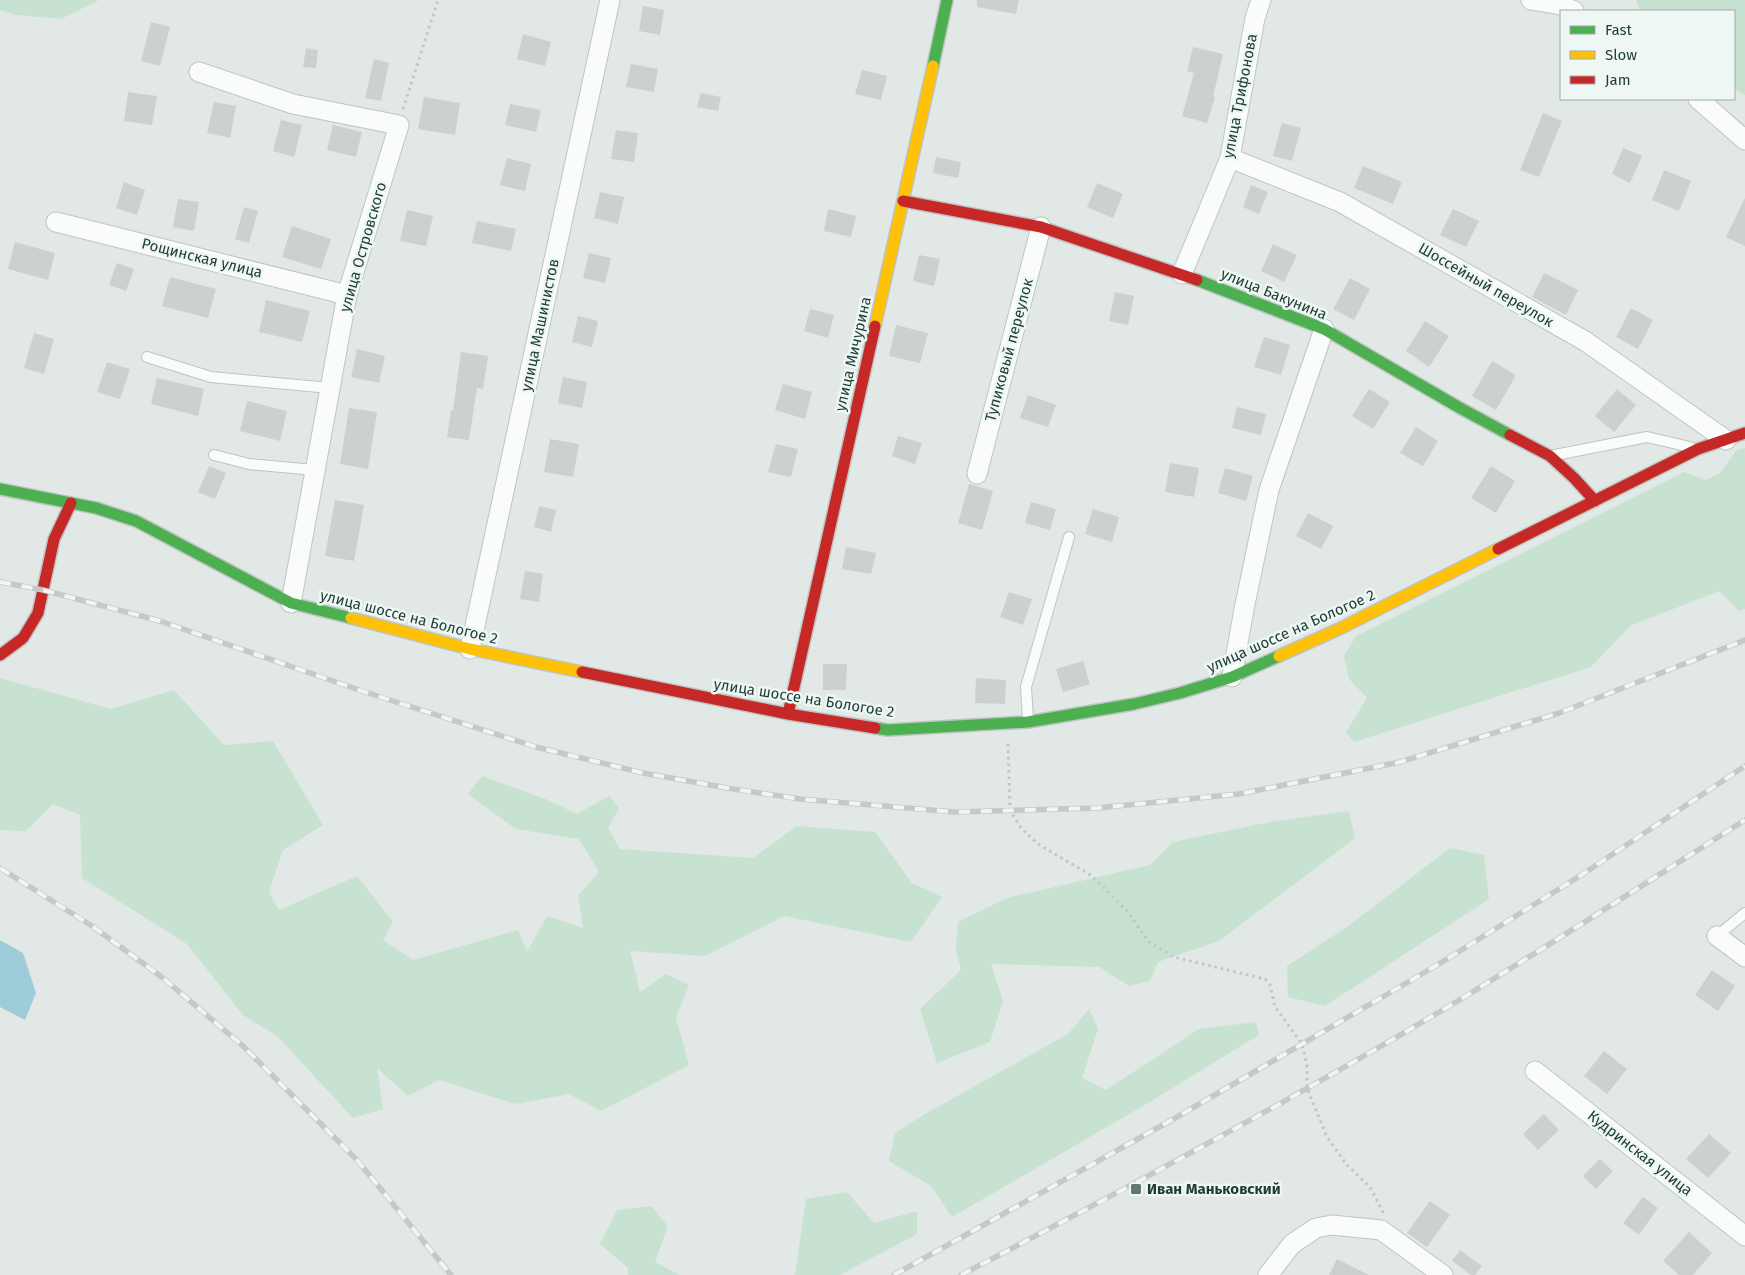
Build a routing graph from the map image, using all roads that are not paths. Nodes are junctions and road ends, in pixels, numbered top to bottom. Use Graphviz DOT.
graph roads {
  1 [pos="610,0"];
  2 [pos="947,0"];
  3 [pos="1261,0"];
  4 [pos="1531,0"];
  5 [pos="1572,10"];
  6 [pos="200,72"];
  7 [pos="1699,100"];
  8 [pos="1745,140"];
  9 [pos="1230,158"];
  10 [pos="903,201"];
  11 [pos="56,222"];
  12 [pos="1042,227"];
  13 [pos="1182,274"];
  14 [pos="347,295"];
  15 [pos="1324,329"];
  16 [pos="147,357"];
  17 [pos="330,388"];
  18 [pos="1745,433"];
  19 [pos="1726,440"];
  20 [pos="1698,449"];
  21 [pos="214,455"];
  22 [pos="1550,456"];
  23 [pos="315,470"];
  24 [pos="977,474"];
  25 [pos="0,489"];
  26 [pos="1596,501"];
  27 [pos="72,503"];
  28 [pos="1069,537"];
  29 [pos="291,603"];
  30 [pos="470,649"];
  31 [pos="0,655"];
  32 [pos="1232,677"];
  33 [pos="788,714"];
  34 [pos="1028,722"];
  35 [pos="1745,913"];
  36 [pos="1717,936"];
  37 [pos="1745,957"];
  38 [pos="1536,1071"];
  39 [pos="1745,1236"];
  40 [pos="1268,1275"];
  41 [pos="1443,1275"];
  1 -- 30 [label="street, улица Машинистов"];
  2 -- 10 [label="street, улица Мичурина"];
  3 -- 9 [label="street, улица Трифонова"];
  4 -- 5 [label="street"];
  6 -- 14 [label="street, улица Островского"];
  7 -- 8 [label="street"];
  9 -- 13 [label="street, улица Трифонова"];
  9 -- 19 [label="street, Шоссейный переулок"];
  10 -- 12 [label="street, улица Бакунина"];
  10 -- 33 [label="street, улица Мичурина"];
  11 -- 14 [label="street, Рощинская улица"];
  12 -- 13 [label="street, улица Бакунина"];
  12 -- 24 [label="street, Тупиковый переулок"];
  13 -- 15 [label="street, улица Бакунина"];
  14 -- 17 [label="street, улица Островского"];
  15 -- 22 [label="street, улица Бакунина"];
  15 -- 32 [label="street"];
  16 -- 17 [label="lane"];
  17 -- 23 [label="street, улица Островского"];
  18 -- 19 [label="street, улица шоссе на Бологое 2"];
  19 -- 20 [label="street, улица шоссе на Бологое 2"];
  20 -- 22 [label="lane"];
  20 -- 26 [label="street, улица шоссе на Бологое 2"];
  21 -- 23 [label="lane"];
  22 -- 26 [label="street, улица Бакунина"];
  23 -- 29 [label="street, улица Островского"];
  25 -- 27 [label="street, улица шоссе на Бологое 2"];
  26 -- 32 [label="street, улица шоссе на Бологое 2"];
  27 -- 29 [label="street, улица шоссе на Бологое 2"];
  27 -- 31 [label="street"];
  28 -- 34 [label="lane"];
  29 -- 30 [label="street, улица шоссе на Бологое 2"];
  30 -- 33 [label="street, улица шоссе на Бологое 2"];
  32 -- 34 [label="street, улица шоссе на Бологое 2"];
  33 -- 34 [label="street, улица шоссе на Бологое 2"];
  35 -- 36 [label="lane"];
  36 -- 37 [label="street"];
  38 -- 39 [label="street, Кудринская улица"];
  40 -- 41 [label="street"];
}
